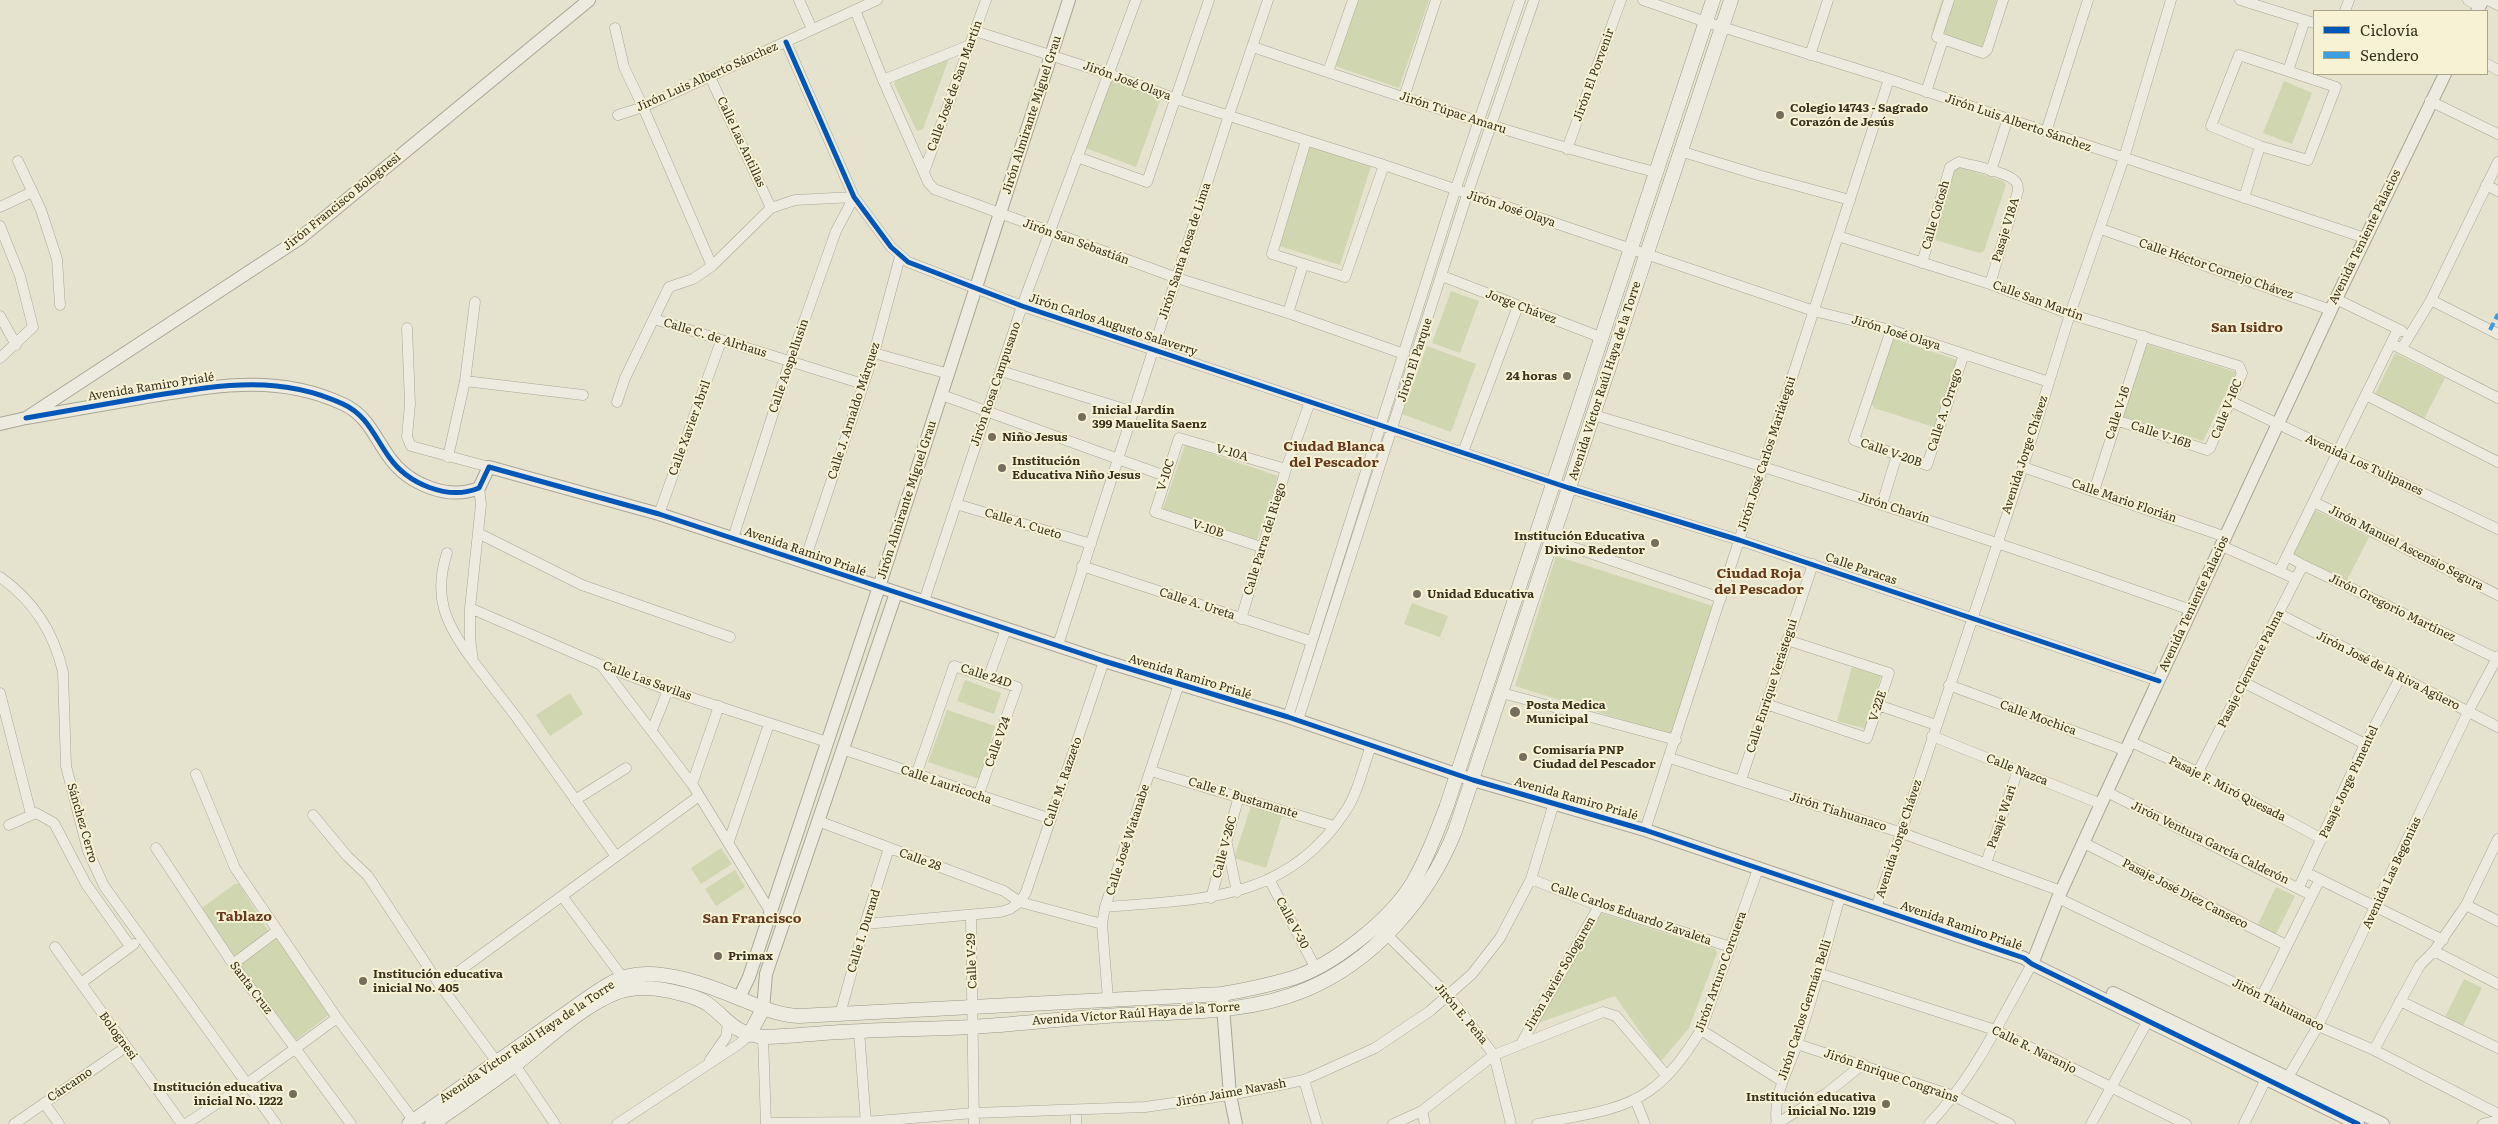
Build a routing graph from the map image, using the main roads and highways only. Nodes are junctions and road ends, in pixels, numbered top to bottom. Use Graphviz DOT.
graph roads {
  1 [pos="1713,0"];
  2 [pos="1731,0"];
  3 [pos="739,998"];
  4 [pos="763,1009"];
  5 [pos="728,1024"];
  6 [pos="749,1035"];
  7 [pos="412,1122"];
  8 [pos="432,1124"];
  1 -- 4 [label="main road, Avenida Víctor Raúl Haya de la Torre"];
  2 -- 6 [label="main road, Avenida Víctor Raúl Haya de la Torre"];
  3 -- 4 [label="main road, Avenida Víctor Raúl Haya de la Torre"];
  3 -- 5 [label="main road"];
  3 -- 7 [label="main road, Avenida Víctor Raúl Haya de la Torre"];
  4 -- 6 [label="main road"];
  5 -- 6 [label="main road, Avenida Víctor Raúl Haya de la Torre"];
  5 -- 8 [label="main road, Avenida Víctor Raúl Haya de la Torre"];
}
